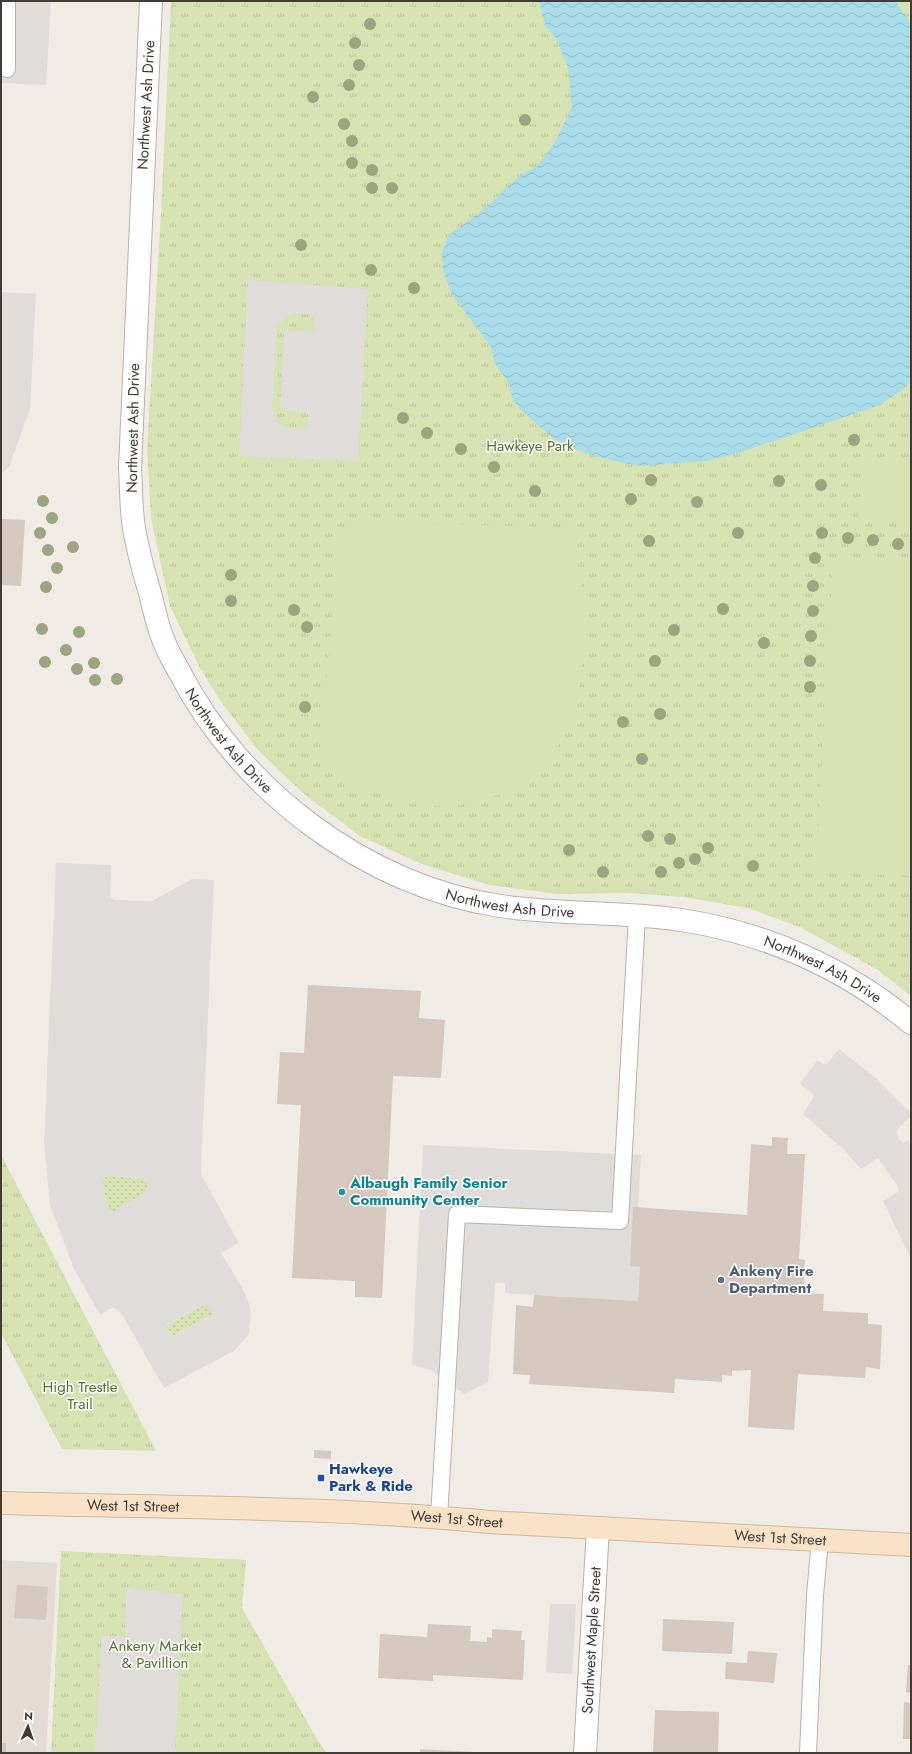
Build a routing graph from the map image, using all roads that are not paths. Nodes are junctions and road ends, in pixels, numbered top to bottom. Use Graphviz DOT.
graph roads {
  1 [pos="7,1"];
  2 [pos="151,1"];
  3 [pos="6,69"];
  4 [pos="637,916"];
  5 [pos="911,1023"];
  6 [pos="1,1503"];
  7 [pos="439,1517"];
  8 [pos="598,1528"];
  9 [pos="820,1540"];
  10 [pos="911,1545"];
  11 [pos="585,1753"];
  12 [pos="808,1753"];
  1 -- 3 [label="lane"];
  2 -- 4 [label="street, Northwest Ash Drive"];
  4 -- 5 [label="street, Northwest Ash Drive"];
  4 -- 7 [label="lane"];
  6 -- 7 [label="main road, West 1st Street"];
  7 -- 8 [label="main road, West 1st Street"];
  8 -- 9 [label="main road, West 1st Street"];
  8 -- 11 [label="street, Southwest Maple Street"];
  9 -- 10 [label="main road, West 1st Street"];
  9 -- 12 [label="lane"];
}
